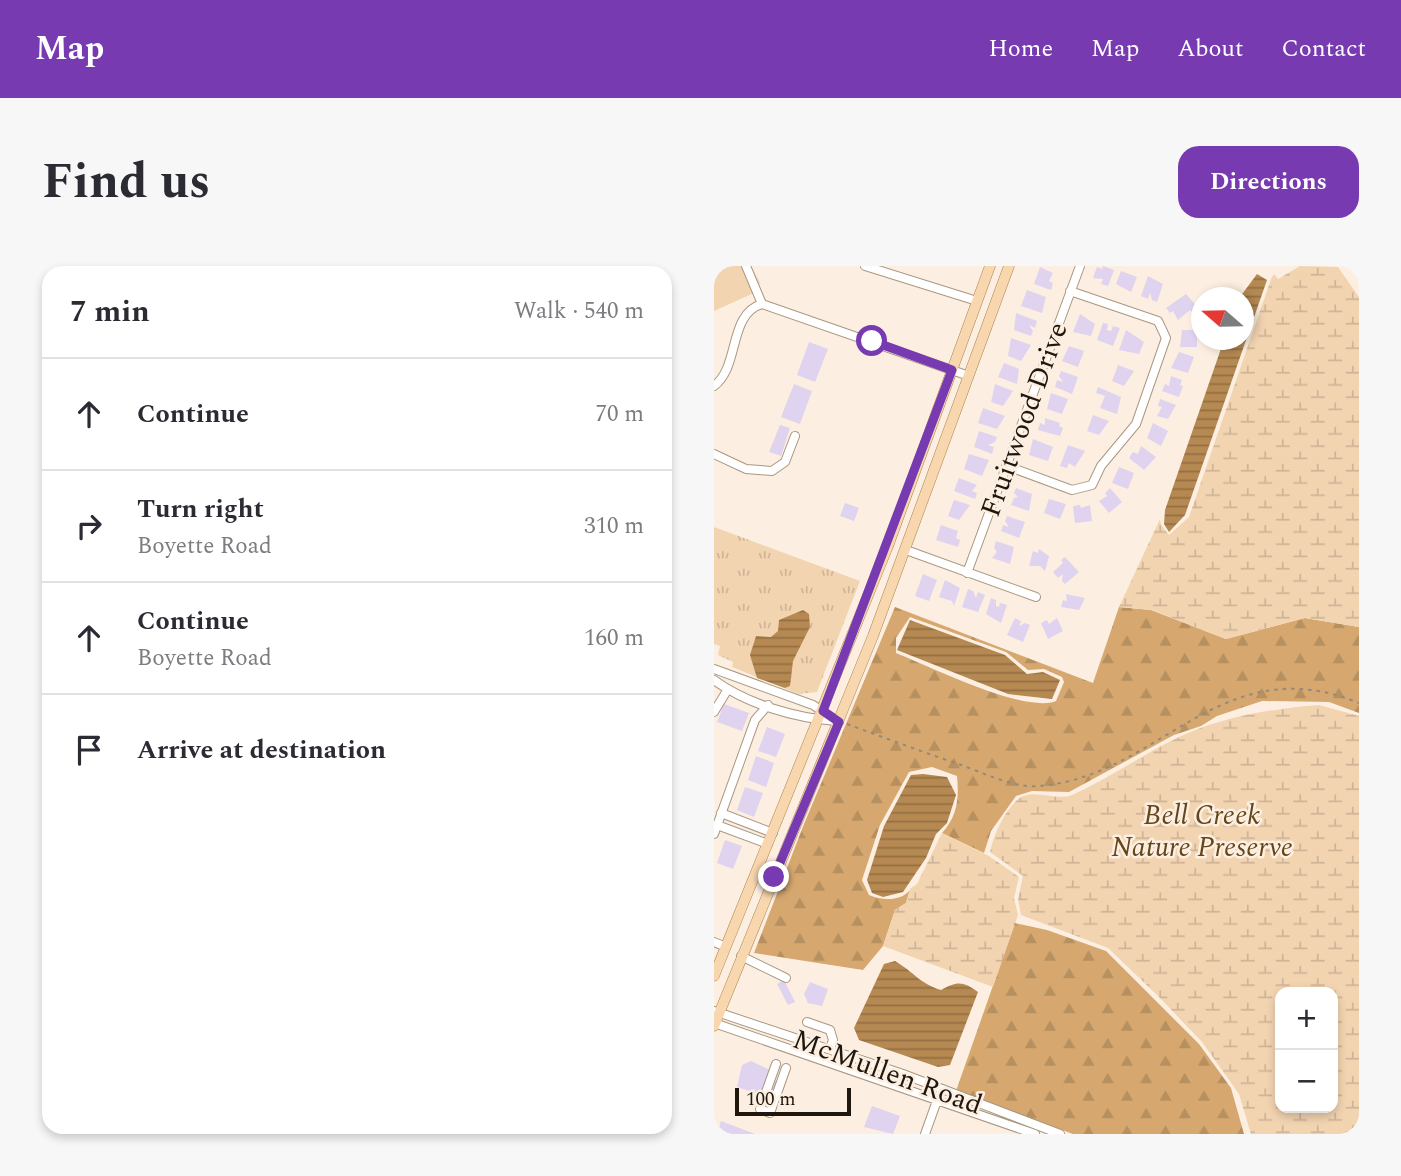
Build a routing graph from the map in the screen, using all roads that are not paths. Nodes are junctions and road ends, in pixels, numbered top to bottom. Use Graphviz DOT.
graph roads {
  1 [pos="746,266"];
  2 [pos="865,266"];
  3 [pos="1009,266"];
  4 [pos="1080,266"];
  5 [pos="986,267"];
  6 [pos="1070,291"];
  7 [pos="977,301"];
  8 [pos="762,304"];
  9 [pos="952,370"];
  10 [pos="969,376"];
  11 [pos="714,386"];
  12 [pos="795,436"];
  13 [pos="714,454"];
  14 [pos="1007,466"];
  15 [pos="906,550"];
  16 [pos="967,573"];
  17 [pos="1036,597"];
  18 [pos="714,668"];
  19 [pos="714,680"];
  20 [pos="728,689"];
  21 [pos="768,705"];
  22 [pos="714,712"];
  23 [pos="821,716"];
  24 [pos="839,722"];
  25 [pos="721,813"];
  26 [pos="716,829"];
  27 [pos="773,833"];
  28 [pos="768,844"];
  29 [pos="714,942"];
  30 [pos="726,947"];
  31 [pos="741,956"];
  32 [pos="714,976"];
  33 [pos="786,978"];
  34 [pos="717,1011"];
  35 [pos="807,1023"];
  36 [pos="714,1024"];
  37 [pos="830,1049"];
  38 [pos="781,1066"];
  39 [pos="941,1089"];
  40 [pos="937,1100"];
  41 [pos="762,1110"];
  42 [pos="925,1134"];
  43 [pos="1035,1134"];
  44 [pos="1060,1134"];
  1 -- 8 [label="street"];
  2 -- 7 [label="street"];
  3 -- 10 [label="main road"];
  4 -- 6 [label="street, Fruitwood Drive"];
  5 -- 7 [label="main road"];
  6 -- 14 [label="street, Fruitwood Drive"];
  6 -- 14 [label="street"];
  7 -- 9 [label="main road"];
  8 -- 9 [label="street"];
  8 -- 11 [label="street"];
  9 -- 10 [label="street"];
  9 -- 23 [label="main road"];
  10 -- 15 [label="main road"];
  12 -- 13 [label="street"];
  14 -- 16 [label="street, Fruitwood Drive"];
  15 -- 16 [label="street"];
  15 -- 24 [label="main road"];
  16 -- 17 [label="street"];
  18 -- 23 [label="street"];
  19 -- 20 [label="street"];
  20 -- 21 [label="street"];
  20 -- 22 [label="street"];
  21 -- 23 [label="street"];
  21 -- 25 [label="street"];
  23 -- 24 [label="street"];
  23 -- 27 [label="main road"];
  24 -- 31 [label="main road"];
  25 -- 26 [label="street"];
  25 -- 27 [label="street"];
  26 -- 28 [label="street"];
  27 -- 28 [label="main road"];
  28 -- 30 [label="main road"];
  29 -- 30 [label="street"];
  30 -- 32 [label="main road"];
  31 -- 33 [label="street"];
  31 -- 34 [label="main road"];
  34 -- 36 [label="main road"];
  34 -- 37 [label="street, McMullen Road"];
  35 -- 37 [label="street"];
  36 -- 40 [label="street, McMullen Road"];
  37 -- 39 [label="street, McMullen Road"];
  38 -- 41 [label="street"];
  39 -- 40 [label="street"];
  39 -- 44 [label="street, McMullen Road"];
  40 -- 42 [label="street"];
  40 -- 43 [label="street, McMullen Road"];
}
